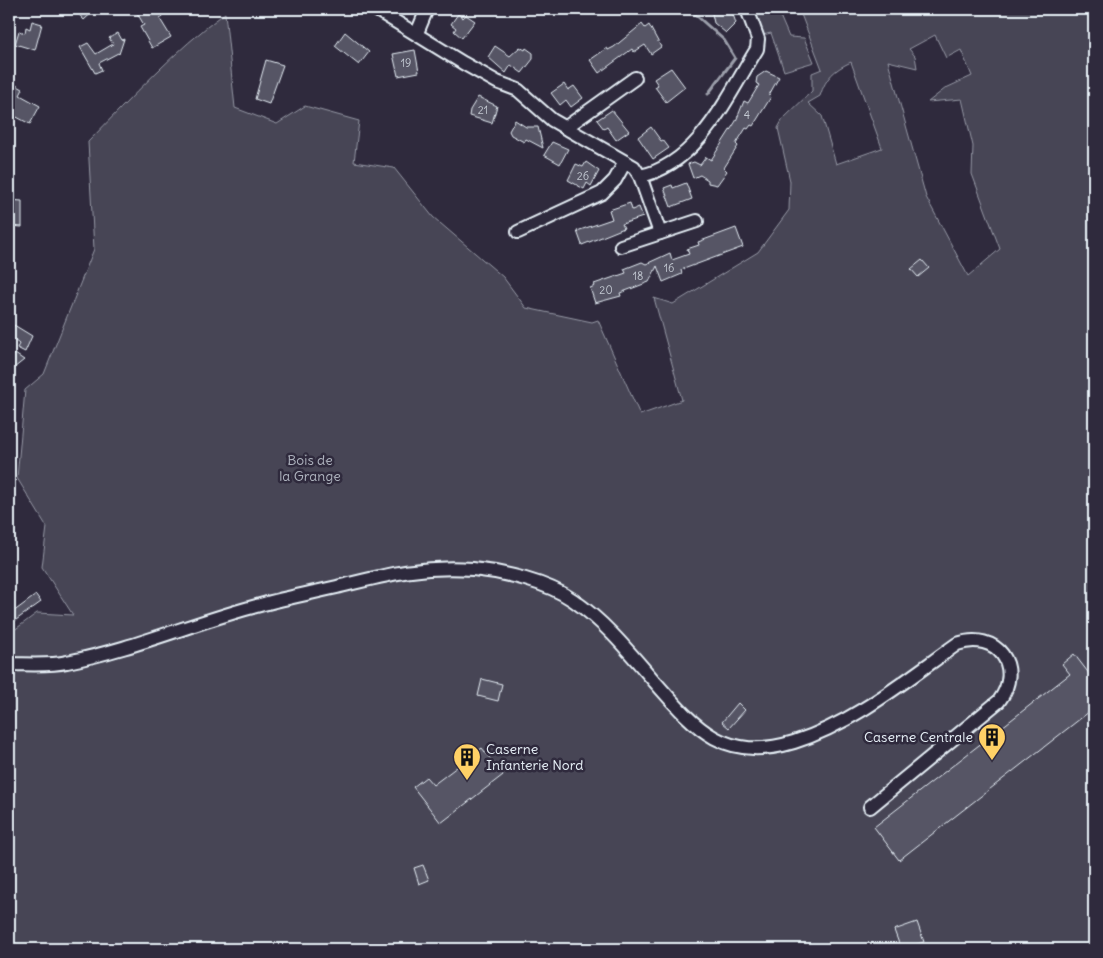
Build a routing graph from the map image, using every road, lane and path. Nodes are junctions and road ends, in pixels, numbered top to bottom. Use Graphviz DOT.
graph roads {
  1 [pos="375,9"];
  2 [pos="427,9"];
  3 [pos="747,9"];
  4 [pos="417,33"];
  5 [pos="635,78"];
  6 [pos="565,128"];
  7 [pos="625,162"];
  8 [pos="640,176"];
  9 [pos="697,221"];
  10 [pos="518,232"];
  11 [pos="660,233"];
  12 [pos="621,246"];
  13 [pos="9,664"];
  14 [pos="870,808"];
  1 -- 4 [label="street"];
  2 -- 4 [label="street"];
  3 -- 8 [label="street"];
  4 -- 6 [label="street"];
  5 -- 6 [label="street"];
  6 -- 7 [label="street"];
  7 -- 8 [label="street"];
  7 -- 10 [label="street"];
  8 -- 11 [label="street"];
  9 -- 11 [label="street"];
  11 -- 12 [label="street"];
  13 -- 14 [label="street"];
}
